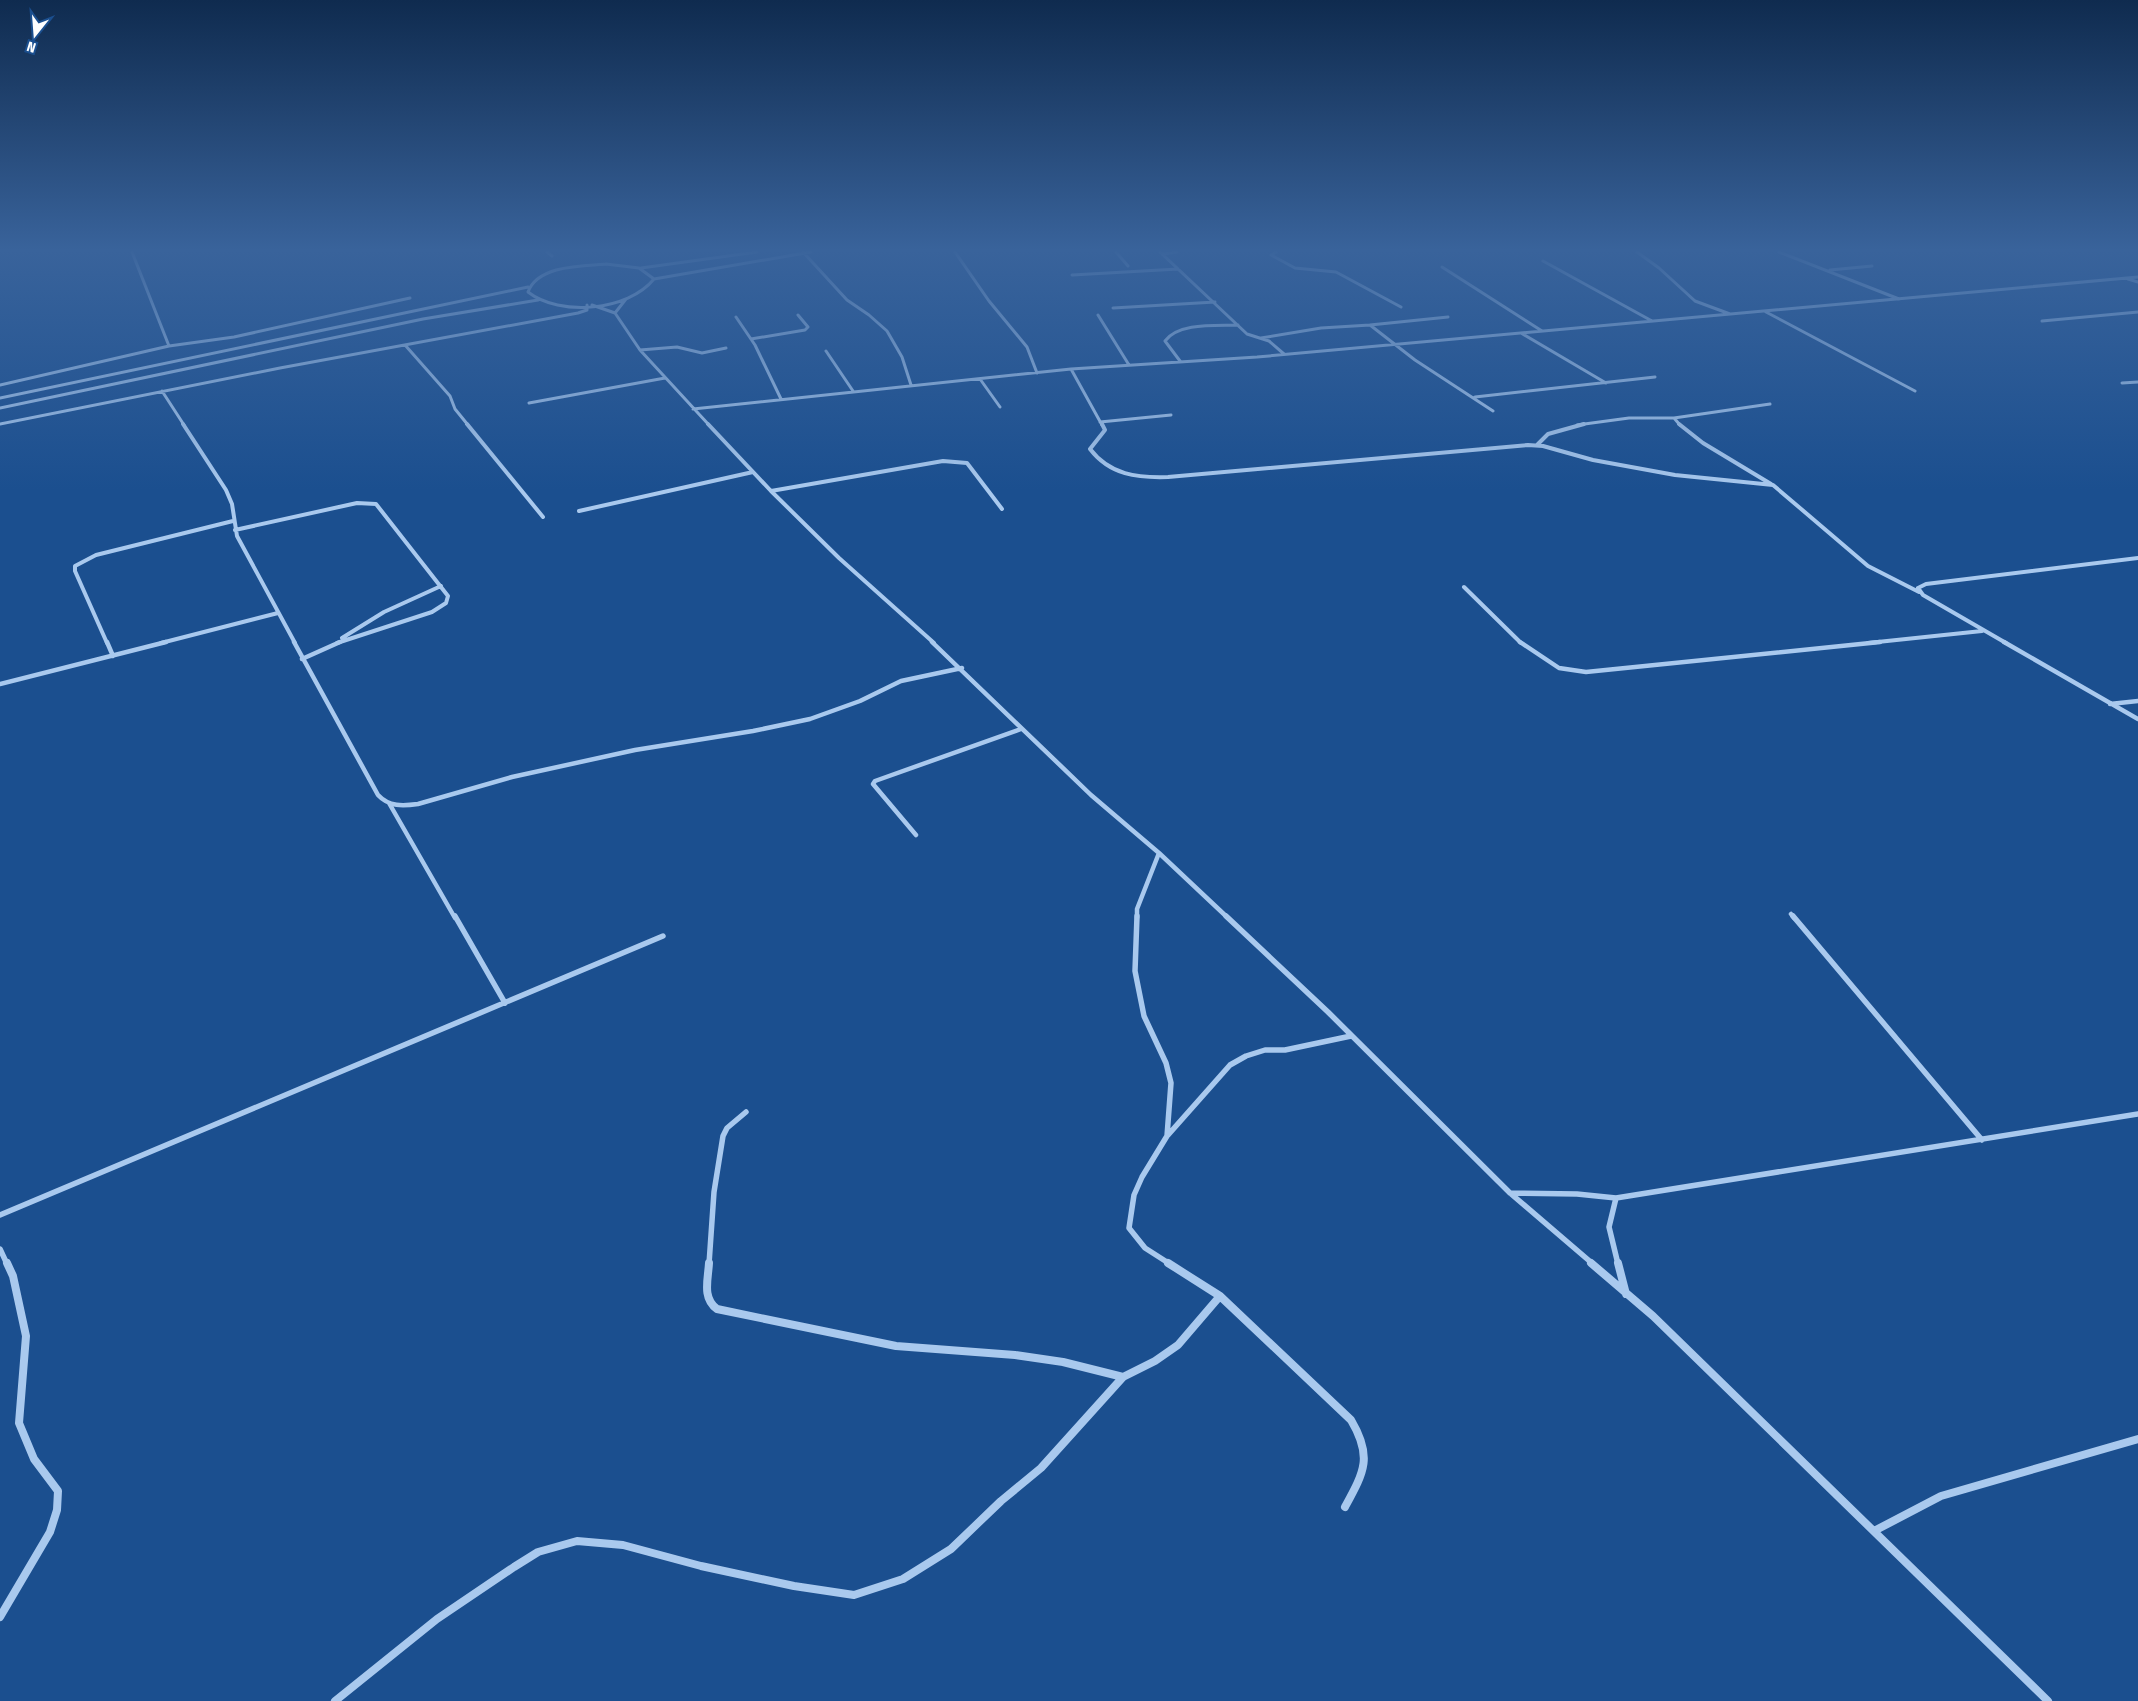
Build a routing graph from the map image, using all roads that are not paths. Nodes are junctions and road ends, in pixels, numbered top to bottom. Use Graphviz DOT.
graph roads {
  1 [pos="163,331"];
  2 [pos="259,331"];
  3 [pos="326,331"];
  4 [pos="364,331"];
  5 [pos="478,331"];
  6 [pos="628,331"];
  7 [pos="746,331"];
  8 [pos="797,331"];
  9 [pos="886,331"];
  10 [pos="1014,331"];
  11 [pos="1108,331"];
  12 [pos="1178,331"];
  13 [pos="1244,331"];
  14 [pos="1301,331"];
  15 [pos="1377,331"];
  16 [pos="1535,331"];
  17 [pos="1804,331"];
  18 [pos="1521,332"];
  19 [pos="1261,338"];
  20 [pos="751,339"];
  21 [pos="1392,344"];
  22 [pos="404,345"];
  23 [pos="169,346"];
  24 [pos="726,348"];
  25 [pos="640,350"];
  26 [pos="826,351"];
  27 [pos="1284,354"];
  28 [pos="1180,361"];
  29 [pos="1129,365"];
  30 [pos="1071,369"];
  31 [pos="1037,372"];
  32 [pos="1655,377"];
  33 [pos="665,378"];
  34 [pos="980,378"];
  35 [pos="2138,382"];
  36 [pos="1606,383"];
  37 [pos="2122,383"];
  38 [pos="0,385"];
  39 [pos="912,385"];
  40 [pos="162,391"];
  41 [pos="854,391"];
  42 [pos="1915,391"];
  43 [pos="1475,397"];
  44 [pos="0,398"];
  45 [pos="781,399"];
  46 [pos="529,403"];
  47 [pos="1770,404"];
  48 [pos="1000,407"];
  49 [pos="0,408"];
  50 [pos="693,409"];
  51 [pos="1493,411"];
  52 [pos="1172,416"];
  53 [pos="1674,418"];
  54 [pos="1100,422"];
  55 [pos="0,424"];
  56 [pos="1537,445"];
  57 [pos="753,472"];
  58 [pos="1773,485"];
  59 [pos="771,491"];
  60 [pos="1002,509"];
  61 [pos="579,511"];
  62 [pos="543,517"];
  63 [pos="233,521"];
  64 [pos="235,530"];
  65 [pos="2138,558"];
  66 [pos="441,586"];
  67 [pos="1464,587"];
  68 [pos="1919,592"];
  69 [pos="278,613"];
  70 [pos="1982,631"];
  71 [pos="334,644"];
  72 [pos="113,656"];
  73 [pos="302,658"];
  74 [pos="962,668"];
  75 [pos="0,684"];
  76 [pos="2138,701"];
  77 [pos="2110,704"];
  78 [pos="2138,719"];
  79 [pos="1021,729"];
  80 [pos="389,804"];
  81 [pos="916,835"];
  82 [pos="1159,853"];
  83 [pos="1791,914"];
  84 [pos="663,936"];
  85 [pos="505,1002"];
  86 [pos="1351,1036"];
  87 [pos="746,1112"];
  88 [pos="2138,1114"];
  89 [pos="1167,1136"];
  90 [pos="1982,1140"];
  91 [pos="1510,1193"];
  92 [pos="1616,1198"];
  93 [pos="0,1215"];
  94 [pos="0,1249"];
  95 [pos="1626,1294"];
  96 [pos="1220,1296"];
  97 [pos="1123,1377"];
  98 [pos="2138,1439"];
  99 [pos="1345,1507"];
  100 [pos="1874,1531"];
  101 [pos="0,1617"];
  102 [pos="335,1701"];
  103 [pos="2048,1701"];
  1 -- 23 [label="street"];
  2 -- 23 [label="street"];
  3 -- 44 [label="street"];
  4 -- 49 [label="street"];
  5 -- 22 [label="street"];
  6 -- 25 [label="street"];
  7 -- 20 [label="street"];
  8 -- 20 [label="street"];
  9 -- 39 [label="street"];
  10 -- 31 [label="street"];
  11 -- 29 [label="street"];
  12 -- 28 [label="street"];
  13 -- 19 [label="street"];
  14 -- 19 [label="street"];
  15 -- 21 [label="street"];
  16 -- 18 [label="street"];
  17 -- 42 [label="street"];
  18 -- 21 [label="street"];
  18 -- 36 [label="street"];
  19 -- 27 [label="street"];
  20 -- 45 [label="street"];
  21 -- 27 [label="street"];
  21 -- 43 [label="street"];
  22 -- 40 [label="street"];
  22 -- 62 [label="street"];
  23 -- 38 [label="street"];
  24 -- 25 [label="street"];
  25 -- 33 [label="street"];
  26 -- 41 [label="street"];
  27 -- 28 [label="street"];
  28 -- 29 [label="street"];
  29 -- 30 [label="street"];
  30 -- 31 [label="street"];
  30 -- 54 [label="street"];
  31 -- 34 [label="street"];
  32 -- 36 [label="street"];
  33 -- 46 [label="street"];
  33 -- 50 [label="street"];
  34 -- 39 [label="street"];
  34 -- 48 [label="street"];
  35 -- 37 [label="street"];
  36 -- 43 [label="street"];
  39 -- 41 [label="street"];
  40 -- 55 [label="street"];
  40 -- 63 [label="street"];
  41 -- 45 [label="street"];
  43 -- 51 [label="street"];
  45 -- 50 [label="street"];
  47 -- 53 [label="street"];
  50 -- 57 [label="street"];
  52 -- 54 [label="street"];
  53 -- 56 [label="street"];
  53 -- 58 [label="street"];
  54 -- 56 [label="street"];
  56 -- 58 [label="street"];
  57 -- 59 [label="street"];
  57 -- 61 [label="street"];
  58 -- 68 [label="street"];
  59 -- 60 [label="street"];
  59 -- 74 [label="street"];
  63 -- 64 [label="street"];
  63 -- 72 [label="street"];
  64 -- 66 [label="street"];
  64 -- 69 [label="street"];
  65 -- 68 [label="street"];
  66 -- 71 [label="street"];
  66 -- 71 [label="street"];
  67 -- 70 [label="street"];
  68 -- 70 [label="street"];
  69 -- 72 [label="street"];
  69 -- 73 [label="street"];
  70 -- 77 [label="street"];
  71 -- 73 [label="street"];
  72 -- 75 [label="street"];
  73 -- 80 [label="street"];
  74 -- 79 [label="street"];
  74 -- 80 [label="street"];
  76 -- 77 [label="street"];
  77 -- 78 [label="street"];
  79 -- 81 [label="street"];
  79 -- 82 [label="street"];
  80 -- 85 [label="street"];
  82 -- 86 [label="street"];
  82 -- 89 [label="street"];
  83 -- 90 [label="street"];
  84 -- 85 [label="street"];
  85 -- 93 [label="street"];
  86 -- 89 [label="street"];
  86 -- 91 [label="street"];
  87 -- 97 [label="street"];
  88 -- 90 [label="street"];
  89 -- 96 [label="street"];
  90 -- 92 [label="street"];
  91 -- 92 [label="street"];
  91 -- 95 [label="street"];
  92 -- 95 [label="street"];
  94 -- 101 [label="street"];
  95 -- 100 [label="street"];
  96 -- 97 [label="street"];
  96 -- 99 [label="street"];
  97 -- 102 [label="street"];
  98 -- 100 [label="street"];
  100 -- 103 [label="street"];
}
